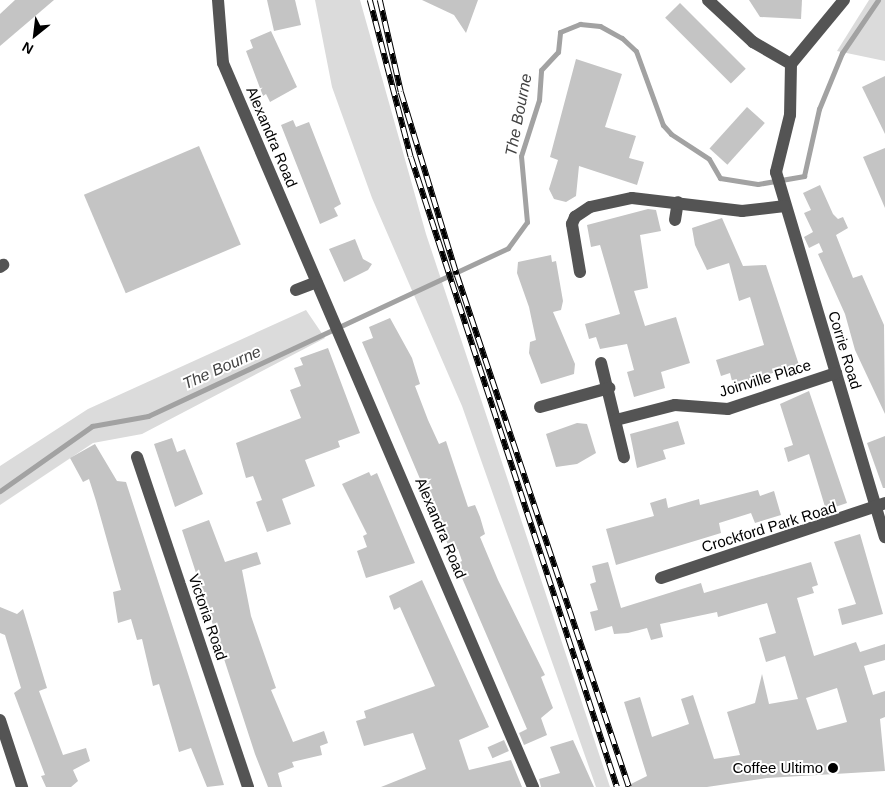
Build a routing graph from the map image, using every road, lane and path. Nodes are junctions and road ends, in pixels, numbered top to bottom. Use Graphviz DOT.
graph roads {
  1 [pos="218,0"];
  2 [pos="708,0"];
  3 [pos="844,0"];
  4 [pos="791,64"];
  5 [pos="678,202"];
  6 [pos="785,206"];
  7 [pos="675,220"];
  8 [pos="580,272"];
  9 [pos="317,282"];
  10 [pos="296,290"];
  11 [pos="601,363"];
  12 [pos="836,373"];
  13 [pos="608,388"];
  14 [pos="540,407"];
  15 [pos="616,420"];
  16 [pos="138,457"];
  17 [pos="624,457"];
  18 [pos="881,506"];
  19 [pos="885,537"];
  20 [pos="661,578"];
  21 [pos="0,720"];
  22 [pos="22,787"];
  23 [pos="248,787"];
  24 [pos="533,787"];
  1 -- 9 [label="street, Alexandra Road"];
  2 -- 4 [label="street"];
  3 -- 4 [label="street"];
  4 -- 6 [label="street, Corrie Road"];
  5 -- 6 [label="street"];
  5 -- 7 [label="street"];
  5 -- 8 [label="street"];
  6 -- 12 [label="street, Corrie Road"];
  9 -- 10 [label="street"];
  9 -- 24 [label="street, Alexandra Road"];
  11 -- 13 [label="street"];
  12 -- 15 [label="street, Joinville Place"];
  12 -- 18 [label="street, Corrie Road"];
  13 -- 14 [label="street"];
  13 -- 15 [label="street"];
  15 -- 17 [label="street"];
  16 -- 23 [label="street, Victoria Road"];
  18 -- 19 [label="street, Corrie Road"];
  18 -- 20 [label="street, Crockford Park Road"];
  21 -- 22 [label="street"];
}
